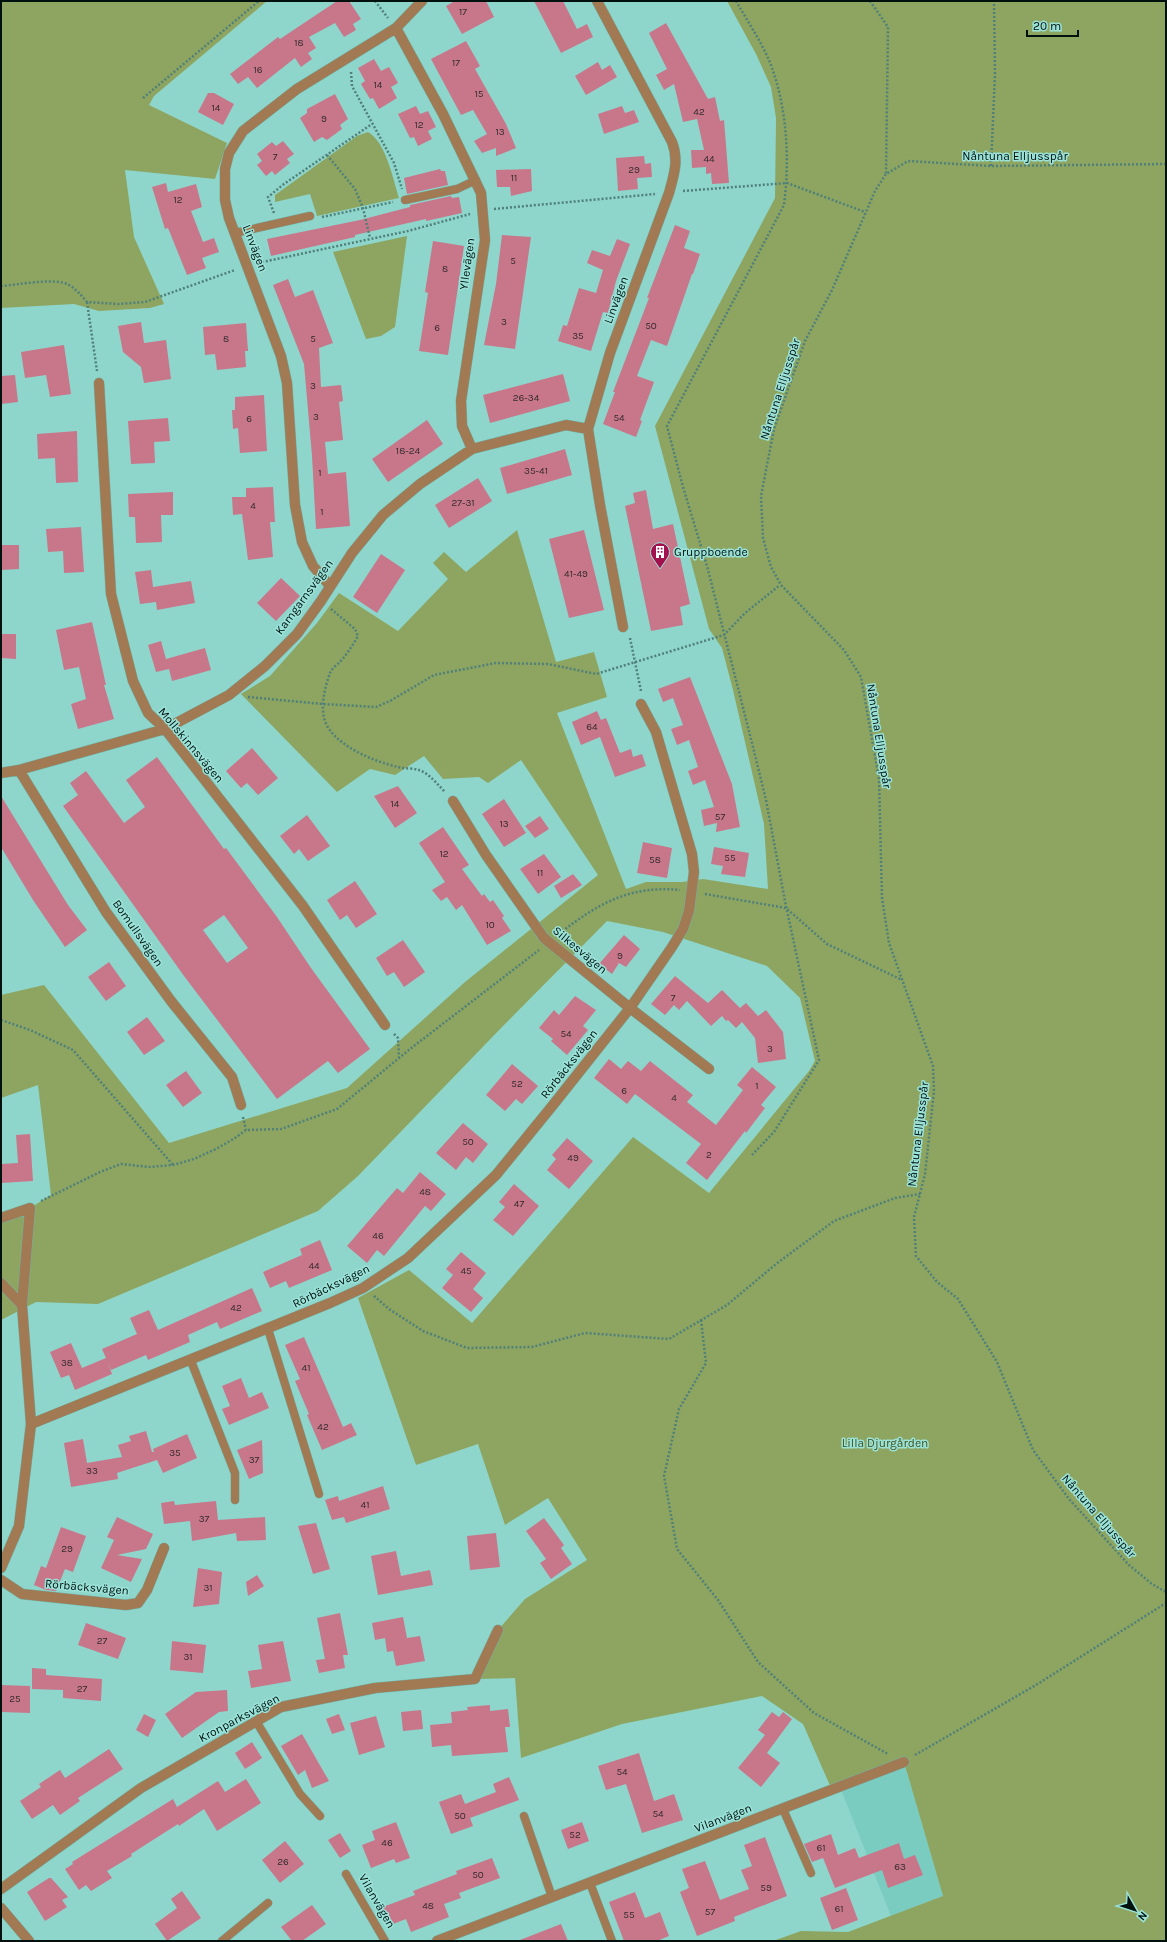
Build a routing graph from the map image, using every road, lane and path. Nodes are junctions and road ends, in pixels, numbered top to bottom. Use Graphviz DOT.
graph roads {
  1 [pos="259,1"];
  2 [pos="375,1"];
  3 [pos="422,1"];
  4 [pos="597,1"];
  5 [pos="736,1"];
  6 [pos="870,1"];
  7 [pos="994,1"];
  8 [pos="396,28"];
  9 [pos="343,60"];
  10 [pos="143,98"];
  11 [pos="372,124"];
  12 [pos="327,155"];
  13 [pos="1166,164"];
  14 [pos="991,166"];
  15 [pos="886,174"];
  16 [pos="476,180"];
  17 [pos="787,183"];
  18 [pos="669,193"];
  19 [pos="405,200"];
  20 [pos="363,208"];
  21 [pos="483,210"];
  22 [pos="865,212"];
  23 [pos="310,216"];
  24 [pos="277,223"];
  25 [pos="235,233"];
  26 [pos="370,238"];
  27 [pos="248,265"];
  28 [pos="1,286"];
  29 [pos="87,302"];
  30 [pos="99,383"];
  31 [pos="588,429"];
  32 [pos="472,449"];
  33 [pos="781,585"];
  34 [pos="330,586"];
  35 [pos="320,601"];
  36 [pos="623,627"];
  37 [pos="724,635"];
  38 [pos="636,662"];
  39 [pos="229,695"];
  40 [pos="323,704"];
  41 [pos="641,704"];
  42 [pos="165,729"];
  43 [pos="18,770"];
  44 [pos="1,774"];
  45 [pos="453,802"];
  46 [pos="693,892"];
  47 [pos="786,908"];
  48 [pos="549,942"];
  49 [pos="902,980"];
  50 [pos="630,1008"];
  51 [pos="1,1020"];
  52 [pos="385,1026"];
  53 [pos="399,1058"];
  54 [pos="709,1069"];
  55 [pos="241,1105"];
  56 [pos="751,1156"];
  57 [pos="173,1165"];
  58 [pos="920,1194"];
  59 [pos="30,1208"];
  60 [pos="1,1218"];
  61 [pos="1,1283"];
  62 [pos="363,1288"];
  63 [pos="22,1305"];
  64 [pos="701,1320"];
  65 [pos="268,1330"];
  66 [pos="190,1361"];
  67 [pos="31,1424"];
  68 [pos="319,1494"];
  69 [pos="235,1500"];
  70 [pos="164,1548"];
  71 [pos="1,1568"];
  72 [pos="1,1580"];
  73 [pos="1166,1592"];
  74 [pos="1166,1603"];
  75 [pos="498,1630"];
  76 [pos="256,1721"];
  77 [pos="904,1762"];
  78 [pos="783,1809"];
  79 [pos="320,1816"];
  80 [pos="524,1816"];
  81 [pos="811,1873"];
  82 [pos="346,1874"];
  83 [pos="590,1883"];
  84 [pos="1,1889"];
  85 [pos="552,1897"];
  86 [pos="268,1903"];
  87 [pos="1,1908"];
  88 [pos="448,1939"];
  89 [pos="29,1941"];
  90 [pos="222,1941"];
  91 [pos="385,1941"];
  92 [pos="437,1941"];
  93 [pos="612,1941"];
  1 -- 10 [label="path"];
  2 -- 8 [label="path"];
  3 -- 8 [label="street, Linvägen"];
  4 -- 18 [label="street, Linvägen"];
  5 -- 17 [label="path"];
  6 -- 15 [label="path"];
  7 -- 14 [label="path"];
  8 -- 9 [label="street, Linvägen"];
  8 -- 16 [label="street, Yllevägen"];
  9 -- 11 [label="path"];
  9 -- 25 [label="street, Linvägen"];
  11 -- 12 [label="path"];
  11 -- 19 [label="path"];
  12 -- 20 [label="path"];
  12 -- 24 [label="path"];
  13 -- 14 [label="path, Nåntuna Elljusspår"];
  14 -- 15 [label="path, Nåntuna Elljusspår"];
  15 -- 22 [label="path, Nåntuna Elljusspår"];
  16 -- 19 [label="lane"];
  16 -- 21 [label="street, Yllevägen"];
  17 -- 18 [label="path"];
  17 -- 22 [label="path"];
  17 -- 37 [label="path"];
  18 -- 21 [label="path"];
  18 -- 31 [label="street, Linvägen"];
  19 -- 20 [label="path"];
  20 -- 23 [label="path"];
  20 -- 26 [label="path"];
  21 -- 26 [label="path"];
  21 -- 32 [label="street, Yllevägen"];
  22 -- 33 [label="path, Nåntuna Elljusspår"];
  23 -- 24 [label="lane"];
  24 -- 25 [label="lane"];
  25 -- 27 [label="street, Linvägen"];
  26 -- 27 [label="path"];
  27 -- 29 [label="path"];
  27 -- 34 [label="street, Linvägen"];
  28 -- 29 [label="path"];
  29 -- 30 [label="path"];
  30 -- 42 [label="street, Mollskinnsvägen"];
  31 -- 32 [label="street, Kamgarnsvägen"];
  31 -- 36 [label="street, Linvägen"];
  32 -- 34 [label="street, Kamgarnsvägen"];
  33 -- 37 [label="path"];
  33 -- 49 [label="path, Nåntuna Elljusspår"];
  34 -- 35 [label="street, Kamgarnsvägen"];
  35 -- 39 [label="street, Kamgarnsvägen"];
  35 -- 40 [label="path"];
  36 -- 38 [label="path"];
  37 -- 38 [label="path"];
  37 -- 47 [label="path"];
  38 -- 40 [label="path"];
  38 -- 41 [label="path"];
  39 -- 40 [label="path"];
  39 -- 42 [label="street, Kamgarnsvägen"];
  40 -- 45 [label="path"];
  41 -- 46 [label="street, Rörbäcksvägen"];
  42 -- 43 [label="street, Kamgarnsvägen"];
  42 -- 52 [label="street, Mollskinnsvägen"];
  43 -- 44 [label="street, Kamgarnsvägen"];
  43 -- 55 [label="street, Bomullsvägen"];
  45 -- 48 [label="street, Silkesvägen"];
  46 -- 47 [label="path"];
  46 -- 48 [label="path"];
  46 -- 50 [label="street, Rörbäcksvägen"];
  47 -- 49 [label="path"];
  47 -- 56 [label="path"];
  48 -- 50 [label="street, Silkesvägen"];
  48 -- 53 [label="path"];
  49 -- 58 [label="path, Nåntuna Elljusspår"];
  50 -- 54 [label="street, Silkesvägen"];
  50 -- 62 [label="street, Rörbäcksvägen"];
  51 -- 57 [label="path"];
  52 -- 53 [label="path"];
  53 -- 57 [label="path"];
  57 -- 59 [label="path"];
  58 -- 64 [label="path"];
  58 -- 73 [label="path, Nåntuna Elljusspår"];
  59 -- 60 [label="street"];
  59 -- 63 [label="street"];
  61 -- 63 [label="street"];
  62 -- 64 [label="path"];
  62 -- 65 [label="street, Rörbäcksvägen"];
  63 -- 67 [label="street"];
  64 -- 77 [label="path"];
  65 -- 66 [label="street, Rörbäcksvägen"];
  65 -- 68 [label="lane"];
  66 -- 67 [label="street, Rörbäcksvägen"];
  66 -- 69 [label="lane"];
  67 -- 71 [label="street"];
  70 -- 72 [label="street, Rörbäcksvägen"];
  74 -- 77 [label="path"];
  75 -- 76 [label="street, Kronparksvägen"];
  76 -- 79 [label="lane"];
  76 -- 84 [label="street, Kronparksvägen"];
  77 -- 78 [label="street, Vilanvägen"];
  78 -- 81 [label="lane"];
  78 -- 83 [label="street, Vilanvägen"];
  80 -- 85 [label="lane"];
  82 -- 91 [label="lane, Vilanvägen"];
  83 -- 85 [label="street, Vilanvägen"];
  83 -- 93 [label="lane"];
  85 -- 88 [label="street, Vilanvägen"];
  86 -- 90 [label="lane"];
  87 -- 89 [label="street"];
  88 -- 92 [label="street, Vilanvägen"];
}
